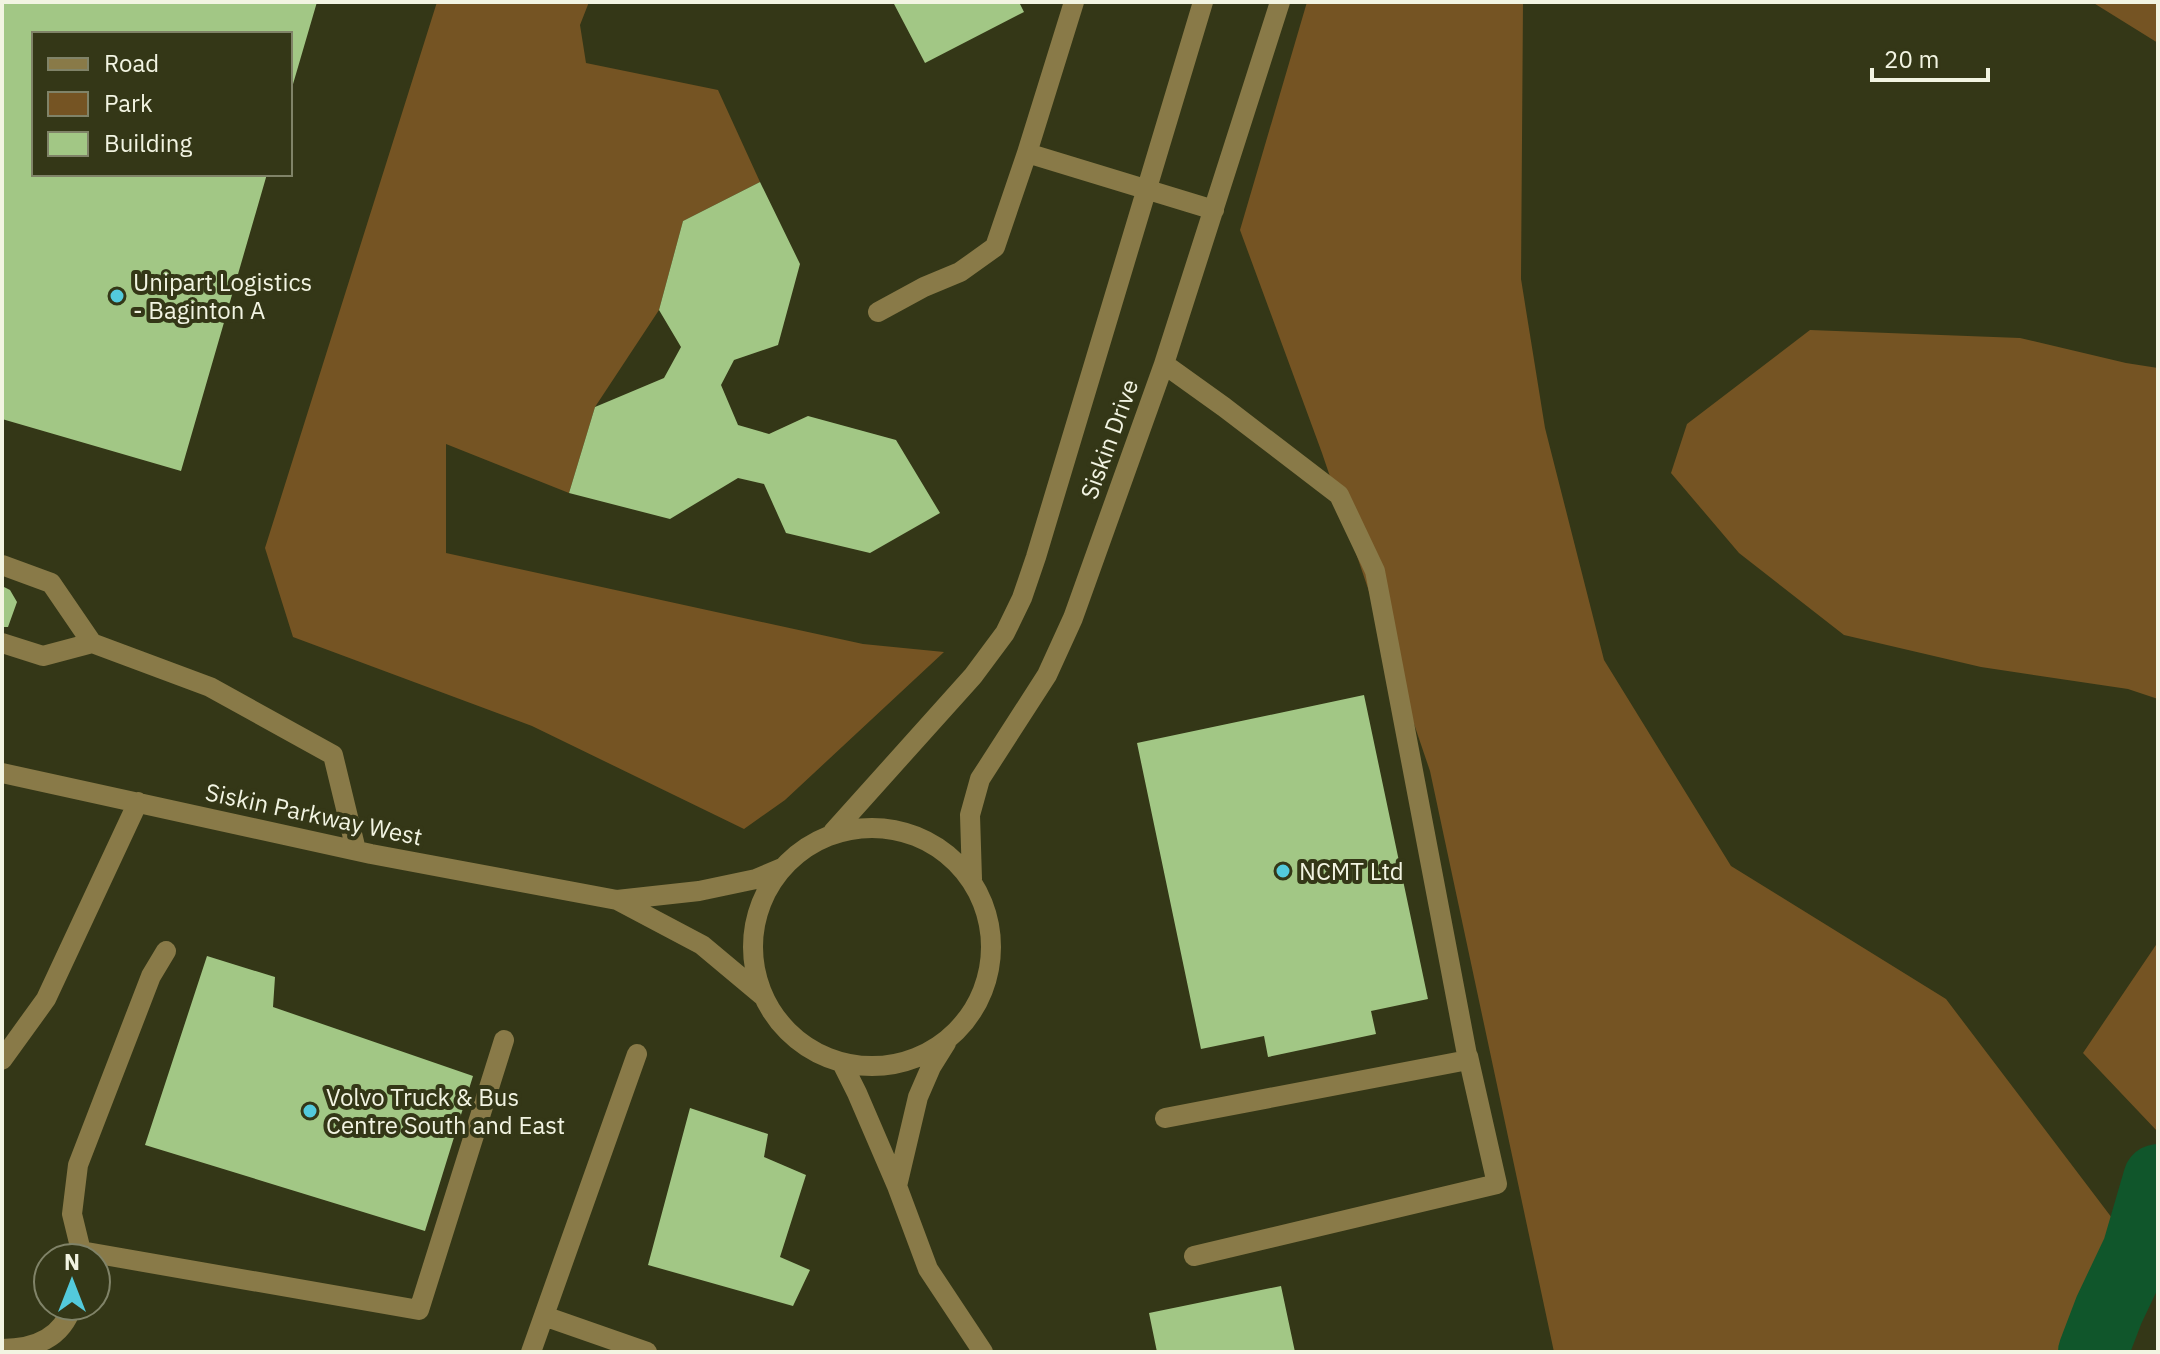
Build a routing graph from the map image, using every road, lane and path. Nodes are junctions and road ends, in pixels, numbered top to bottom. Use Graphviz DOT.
graph roads {
  1 [pos="1074,2"];
  2 [pos="1203,2"];
  3 [pos="1280,2"];
  4 [pos="1027,153"];
  5 [pos="1147,190"];
  6 [pos="1214,210"];
  7 [pos="878,312"];
  8 [pos="1164,364"];
  9 [pos="2,565"];
  10 [pos="2,643"];
  11 [pos="92,643"];
  12 [pos="2,773"];
  13 [pos="138,802"];
  14 [pos="833,832"];
  15 [pos="356,850"];
  16 [pos="782,868"];
  17 [pos="972,879"];
  18 [pos="617,900"];
  19 [pos="166,951"];
  20 [pos="764,997"];
  21 [pos="504,1040"];
  22 [pos="948,1040"];
  23 [pos="637,1054"];
  24 [pos="1468,1056"];
  25 [pos="2,1060"];
  26 [pos="843,1065"];
  27 [pos="1165,1118"];
  28 [pos="897,1186"];
  29 [pos="78,1242"];
  30 [pos="1194,1256"];
  31 [pos="112,1260"];
  32 [pos="544,1316"];
  33 [pos="63,1322"];
  34 [pos="2,1349"];
  35 [pos="531,1352"];
  36 [pos="647,1352"];
  37 [pos="983,1352"];
  1 -- 4 [label="street"];
  2 -- 5 [label="street, Siskin Drive"];
  3 -- 6 [label="street, Siskin Drive"];
  4 -- 5 [label="street"];
  4 -- 7 [label="street"];
  5 -- 6 [label="street"];
  5 -- 14 [label="street, Siskin Drive"];
  6 -- 8 [label="street, Siskin Drive"];
  8 -- 17 [label="street, Siskin Drive"];
  8 -- 24 [label="street"];
  9 -- 11 [label="street"];
  10 -- 11 [label="street"];
  11 -- 15 [label="street"];
  12 -- 13 [label="street, Siskin Parkway West"];
  13 -- 15 [label="street, Siskin Parkway West"];
  13 -- 25 [label="street"];
  14 -- 16 [label="street"];
  14 -- 17 [label="street"];
  15 -- 18 [label="street, Siskin Parkway West"];
  16 -- 18 [label="street, Siskin Parkway West"];
  16 -- 20 [label="street"];
  17 -- 22 [label="street"];
  18 -- 20 [label="street, Siskin Parkway West"];
  19 -- 29 [label="street"];
  20 -- 26 [label="street"];
  21 -- 31 [label="street"];
  22 -- 26 [label="street"];
  22 -- 28 [label="street"];
  23 -- 32 [label="street"];
  24 -- 27 [label="street"];
  24 -- 30 [label="street"];
  26 -- 28 [label="street"];
  28 -- 37 [label="street"];
  32 -- 35 [label="street"];
  32 -- 36 [label="street"];
  33 -- 34 [label="street"];
}
